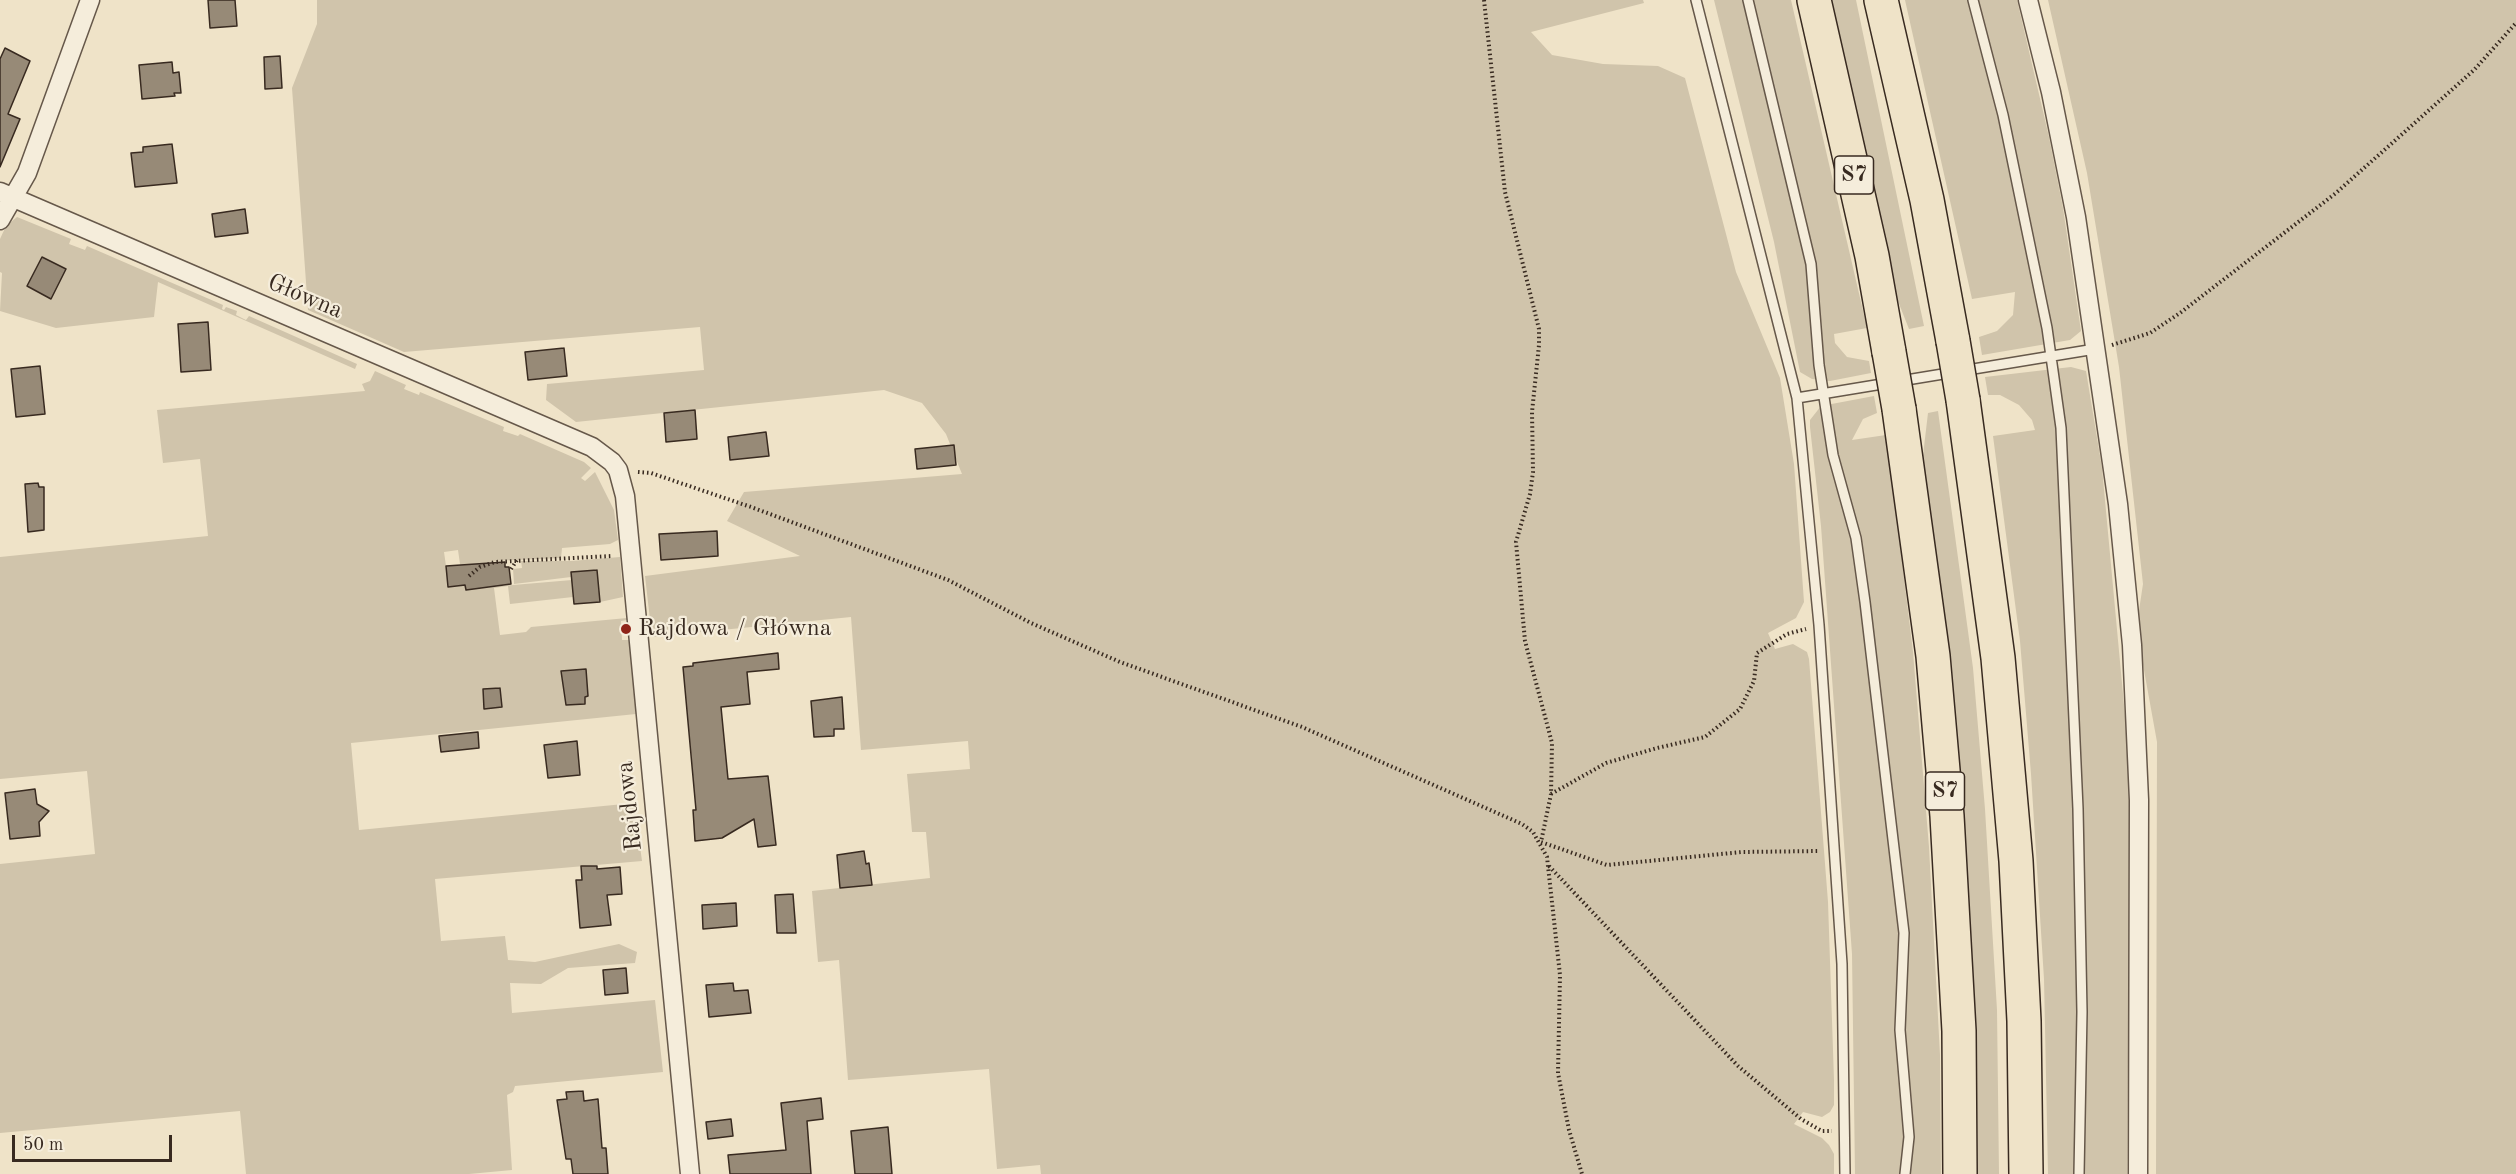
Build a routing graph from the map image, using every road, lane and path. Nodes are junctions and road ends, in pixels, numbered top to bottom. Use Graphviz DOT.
graph roads {
  1 [pos="90,0"];
  2 [pos="1484,0"];
  3 [pos="1696,0"];
  4 [pos="1748,0"];
  5 [pos="1814,0"];
  6 [pos="1881,0"];
  7 [pos="1973,0"];
  8 [pos="2028,0"];
  9 [pos="2516,23"];
  10 [pos="7,194"];
  11 [pos="0,220"];
  12 [pos="2095,349"];
  13 [pos="2053,355"];
  14 [pos="1824,394"];
  15 [pos="1797,398"];
  16 [pos="620,475"];
  17 [pos="630,554"];
  18 [pos="518,560"];
  19 [pos="511,569"];
  20 [pos="469,576"];
  21 [pos="1819,626"];
  22 [pos="1551,794"];
  23 [pos="1541,842"];
  24 [pos="1835,851"];
  25 [pos="1548,865"];
  26 [pos="1846,1132"];
  27 [pos="690,1174"];
  28 [pos="1582,1174"];
  29 [pos="1845,1174"];
  30 [pos="1905,1174"];
  31 [pos="1960,1174"];
  32 [pos="2026,1174"];
  33 [pos="2079,1174"];
  34 [pos="2138,1174"];
  1 -- 10 [label="street"];
  2 -- 22 [label="path"];
  3 -- 15 [label="lane"];
  4 -- 14 [label="lane"];
  5 -- 31 [label="highway, S7, bridge"];
  6 -- 32 [label="highway, bridge"];
  7 -- 13 [label="lane"];
  8 -- 12 [label="street"];
  9 -- 12 [label="path"];
  10 -- 11 [label="street"];
  10 -- 16 [label="street, Główna"];
  12 -- 13 [label="lane"];
  12 -- 34 [label="street"];
  13 -- 14 [label="lane"];
  13 -- 33 [label="lane"];
  14 -- 15 [label="lane"];
  14 -- 30 [label="lane"];
  15 -- 21 [label="lane"];
  16 -- 17 [label="street, Rajdowa"];
  16 -- 23 [label="path"];
  17 -- 18 [label="path"];
  17 -- 27 [label="street, Rajdowa"];
  18 -- 19 [label="path"];
  18 -- 20 [label="path"];
  21 -- 22 [label="path"];
  21 -- 24 [label="lane"];
  22 -- 23 [label="path"];
  23 -- 24 [label="path"];
  23 -- 25 [label="path"];
  24 -- 26 [label="lane"];
  25 -- 26 [label="path"];
  25 -- 28 [label="path"];
  26 -- 29 [label="lane"];
}
